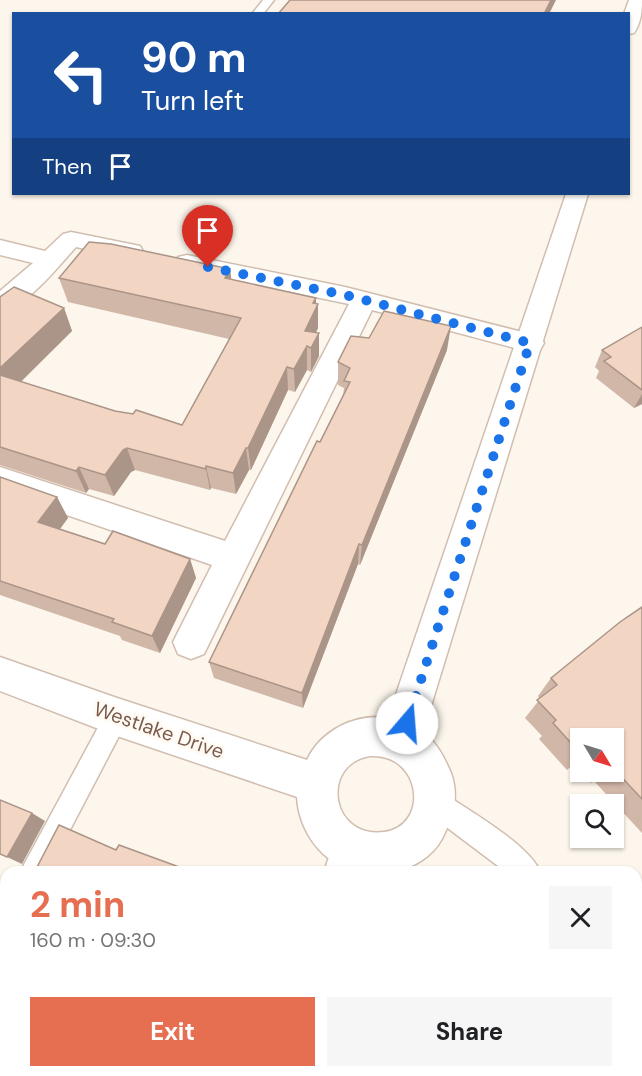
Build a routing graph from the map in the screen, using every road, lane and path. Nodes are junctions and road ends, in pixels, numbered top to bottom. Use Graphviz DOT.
graph roads {
  1 [pos="269,0"];
  2 [pos="637,0"];
  3 [pos="259,12"];
  4 [pos="630,23"];
  5 [pos="577,195"];
  6 [pos="0,247"];
  7 [pos="50,260"];
  8 [pos="364,300"];
  9 [pos="0,304"];
  10 [pos="530,343"];
  11 [pos="0,478"];
  12 [pos="233,558"];
  13 [pos="191,642"];
  14 [pos="0,674"];
  15 [pos="117,717"];
  16 [pos="400,742"];
  17 [pos="318,784"];
  18 [pos="434,802"];
  19 [pos="342,859"];
  20 [pos="396,862"];
  21 [pos="36,866"];
  22 [pos="520,866"];
  1 -- 3 [label="lane"];
  2 -- 4 [label="street"];
  5 -- 10 [label="street"];
  6 -- 7 [label="street"];
  7 -- 8 [label="street"];
  7 -- 9 [label="street"];
  8 -- 10 [label="street"];
  8 -- 12 [label="street"];
  10 -- 16 [label="street"];
  11 -- 12 [label="street"];
  12 -- 13 [label="street"];
  14 -- 15 [label="street, Westlake Drive"];
  15 -- 17 [label="street, Westlake Drive"];
  15 -- 21 [label="lane"];
  16 -- 17 [label="street"];
  16 -- 18 [label="street"];
  17 -- 19 [label="street"];
  18 -- 20 [label="street"];
  18 -- 22 [label="lane"];
  19 -- 20 [label="street"];
}
